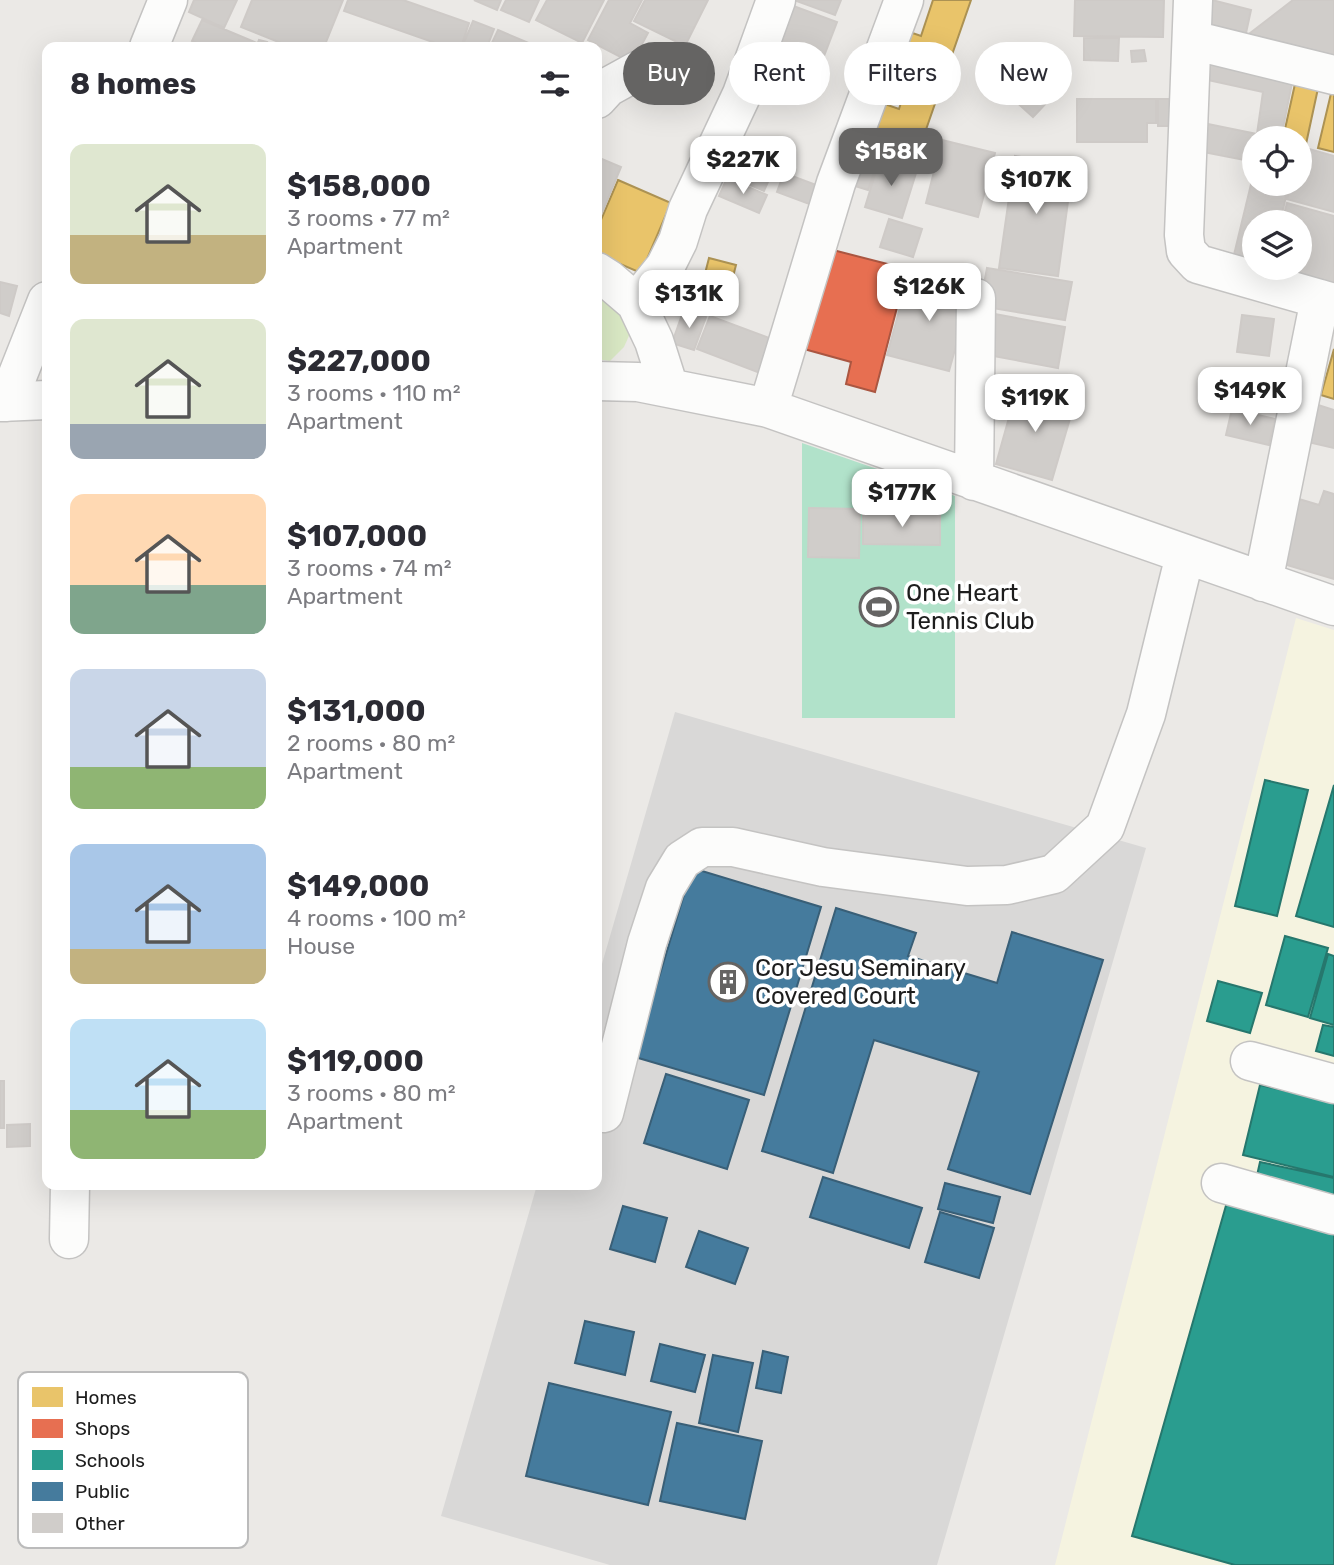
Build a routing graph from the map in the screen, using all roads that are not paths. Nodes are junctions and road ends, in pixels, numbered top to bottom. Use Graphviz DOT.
graph roads {
  1 [pos="168,0"];
  2 [pos="776,0"];
  3 [pos="904,0"];
  4 [pos="1193,0"];
  5 [pos="1192,40"];
  6 [pos="151,42"];
  7 [pos="1334,75"];
  8 [pos="623,79"];
  9 [pos="602,94"];
  10 [pos="602,275"];
  11 [pos="976,298"];
  12 [pos="1327,301"];
  13 [pos="636,303"];
  14 [pos="42,312"];
  15 [pos="602,381"];
  16 [pos="669,388"];
  17 [pos="42,400"];
  18 [pos="3,402"];
  19 [pos="768,408"];
  20 [pos="974,481"];
  21 [pos="1185,555"];
  22 [pos="1263,582"];
  23 [pos="1334,606"];
  24 [pos="1250,1060"];
  25 [pos="1334,1084"];
  26 [pos="604,1114"];
  27 [pos="1221,1183"];
  28 [pos="70,1190"];
  29 [pos="1334,1215"];
  30 [pos="69,1239"];
  1 -- 6 [label="street"];
  2 -- 13 [label="street"];
  3 -- 19 [label="street"];
  4 -- 5 [label="street"];
  5 -- 7 [label="street"];
  5 -- 12 [label="street"];
  8 -- 9 [label="street"];
  10 -- 13 [label="street"];
  11 -- 20 [label="street"];
  12 -- 22 [label="street"];
  13 -- 16 [label="street"];
  14 -- 18 [label="street"];
  15 -- 16 [label="street"];
  16 -- 19 [label="street"];
  17 -- 18 [label="street"];
  19 -- 20 [label="street"];
  20 -- 21 [label="street"];
  21 -- 22 [label="street"];
  21 -- 26 [label="street"];
  22 -- 23 [label="street"];
  24 -- 25 [label="street"];
  27 -- 29 [label="street"];
  28 -- 30 [label="street"];
}
